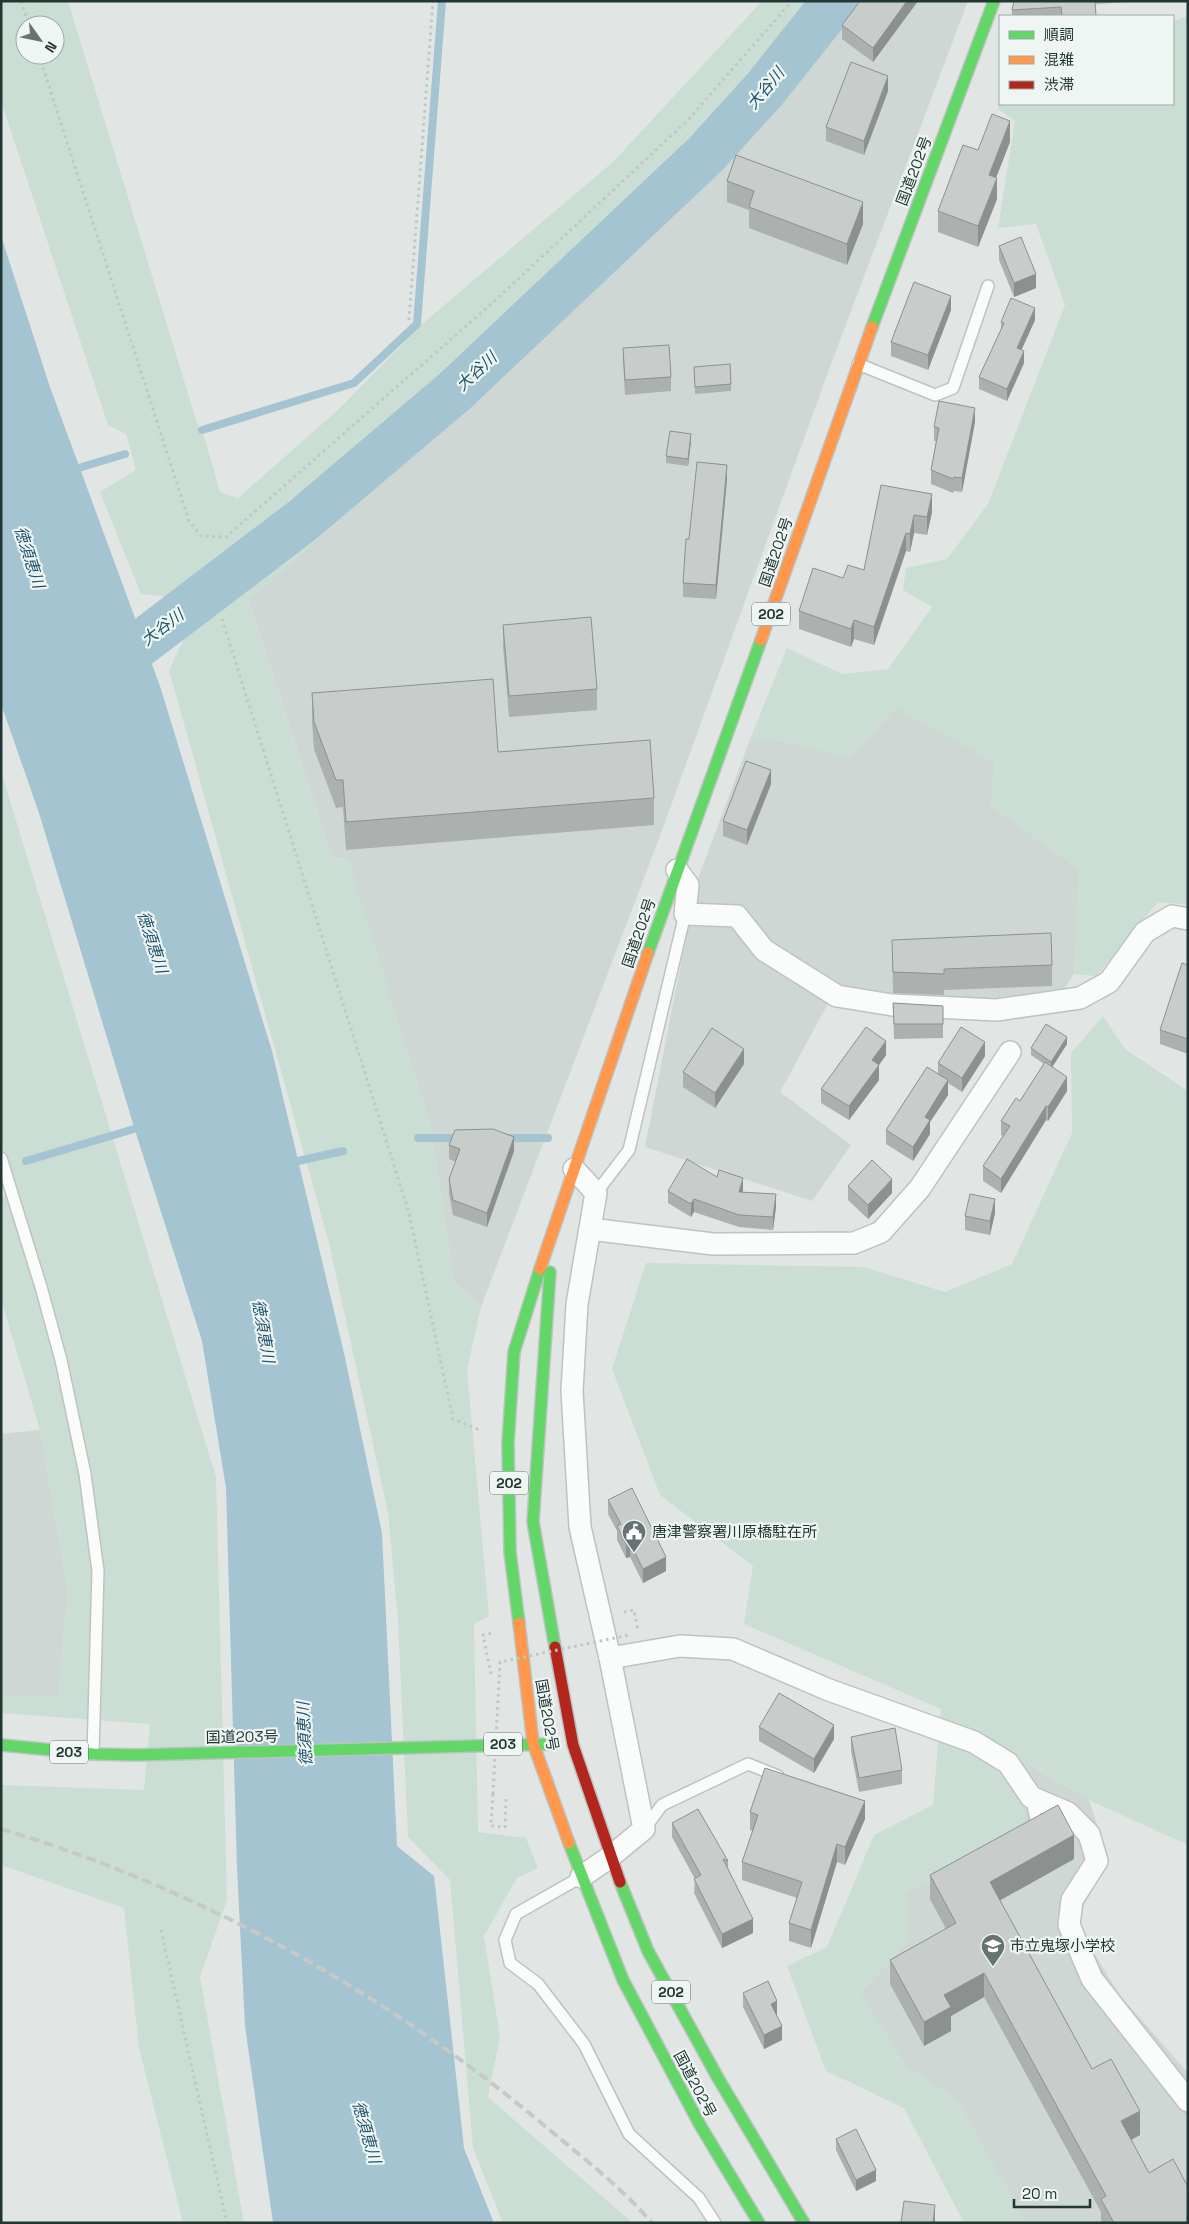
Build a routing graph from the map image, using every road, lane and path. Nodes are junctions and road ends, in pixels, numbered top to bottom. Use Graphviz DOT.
graph roads {
  1 [pos="21,1"];
  2 [pos="433,1"];
  3 [pos="792,1"];
  4 [pos="994,1"];
  5 [pos="26,15"];
  6 [pos="42,65"];
  7 [pos="988,286"];
  8 [pos="409,320"];
  9 [pos="858,364"];
  10 [pos="222,619"];
  11 [pos="677,870"];
  12 [pos="685,914"];
  13 [pos="1188,919"];
  14 [pos="1010,1052"];
  15 [pos="1,1158"];
  16 [pos="574,1169"];
  17 [pos="596,1193"];
  18 [pos="553,1228"];
  19 [pos="590,1229"];
  20 [pos="508,1444"];
  21 [pos="625,1620"];
  22 [pos="627,1628"];
  23 [pos="640,1636"];
  24 [pos="496,1642"];
  25 [pos="498,1652"];
  26 [pos="610,1658"];
  27 [pos="500,1662"];
  28 [pos="491,1674"];
  29 [pos="533,1743"];
  30 [pos="1,1745"];
  31 [pos="573,1745"];
  32 [pos="94,1754"];
  33 [pos="792,1782"];
  34 [pos="1031,1797"];
  35 [pos="506,1799"];
  36 [pos="1038,1828"];
  37 [pos="644,1829"];
  38 [pos="610,1857"];
  39 [pos="581,1878"];
  40 [pos="161,1930"];
  41 [pos="1188,2101"];
  42 [pos="227,2223"];
  43 [pos="715,2223"];
  44 [pos="759,2223"];
  45 [pos="804,2223"];
  1 -- 5 [label="path"];
  2 -- 8 [label="path"];
  3 -- 6 [label="path"];
  4 -- 9 [label="highway, 国道202号 / 202"];
  7 -- 9 [label="lane"];
  9 -- 11 [label="highway, 国道202号 / 202"];
  10 -- 20 [label="path"];
  11 -- 12 [label="street"];
  11 -- 16 [label="highway, 国道202号 / 202"];
  12 -- 13 [label="street"];
  12 -- 17 [label="lane"];
  14 -- 19 [label="street"];
  15 -- 32 [label="lane"];
  16 -- 17 [label="street"];
  16 -- 18 [label="highway, 国道202号 / 202"];
  17 -- 19 [label="street"];
  18 -- 20 [label="highway, 国道202号 / 202"];
  18 -- 31 [label="highway, 国道202号 / 202"];
  19 -- 26 [label="street"];
  20 -- 29 [label="highway, 国道202号 / 202"];
  21 -- 23 [label="path"];
  22 -- 27 [label="path, bridge"];
  24 -- 28 [label="path"];
  25 -- 27 [label="path"];
  26 -- 34 [label="street"];
  26 -- 37 [label="street"];
  27 -- 35 [label="path, bridge"];
  29 -- 31 [label="highway, 国道203号 / 203"];
  29 -- 32 [label="highway, 国道203号 / 203"];
  29 -- 39 [label="highway, 国道202号 / 202"];
  30 -- 32 [label="highway, 国道203号 / 203"];
  31 -- 38 [label="highway, 国道202号 / 202"];
  33 -- 37 [label="lane"];
  34 -- 36 [label="lane"];
  34 -- 41 [label="street"];
  37 -- 38 [label="street"];
  38 -- 39 [label="street"];
  38 -- 45 [label="highway, 国道202号 / 202"];
  39 -- 43 [label="lane"];
  39 -- 44 [label="highway, 国道202号 / 202"];
  40 -- 42 [label="path"];
}
